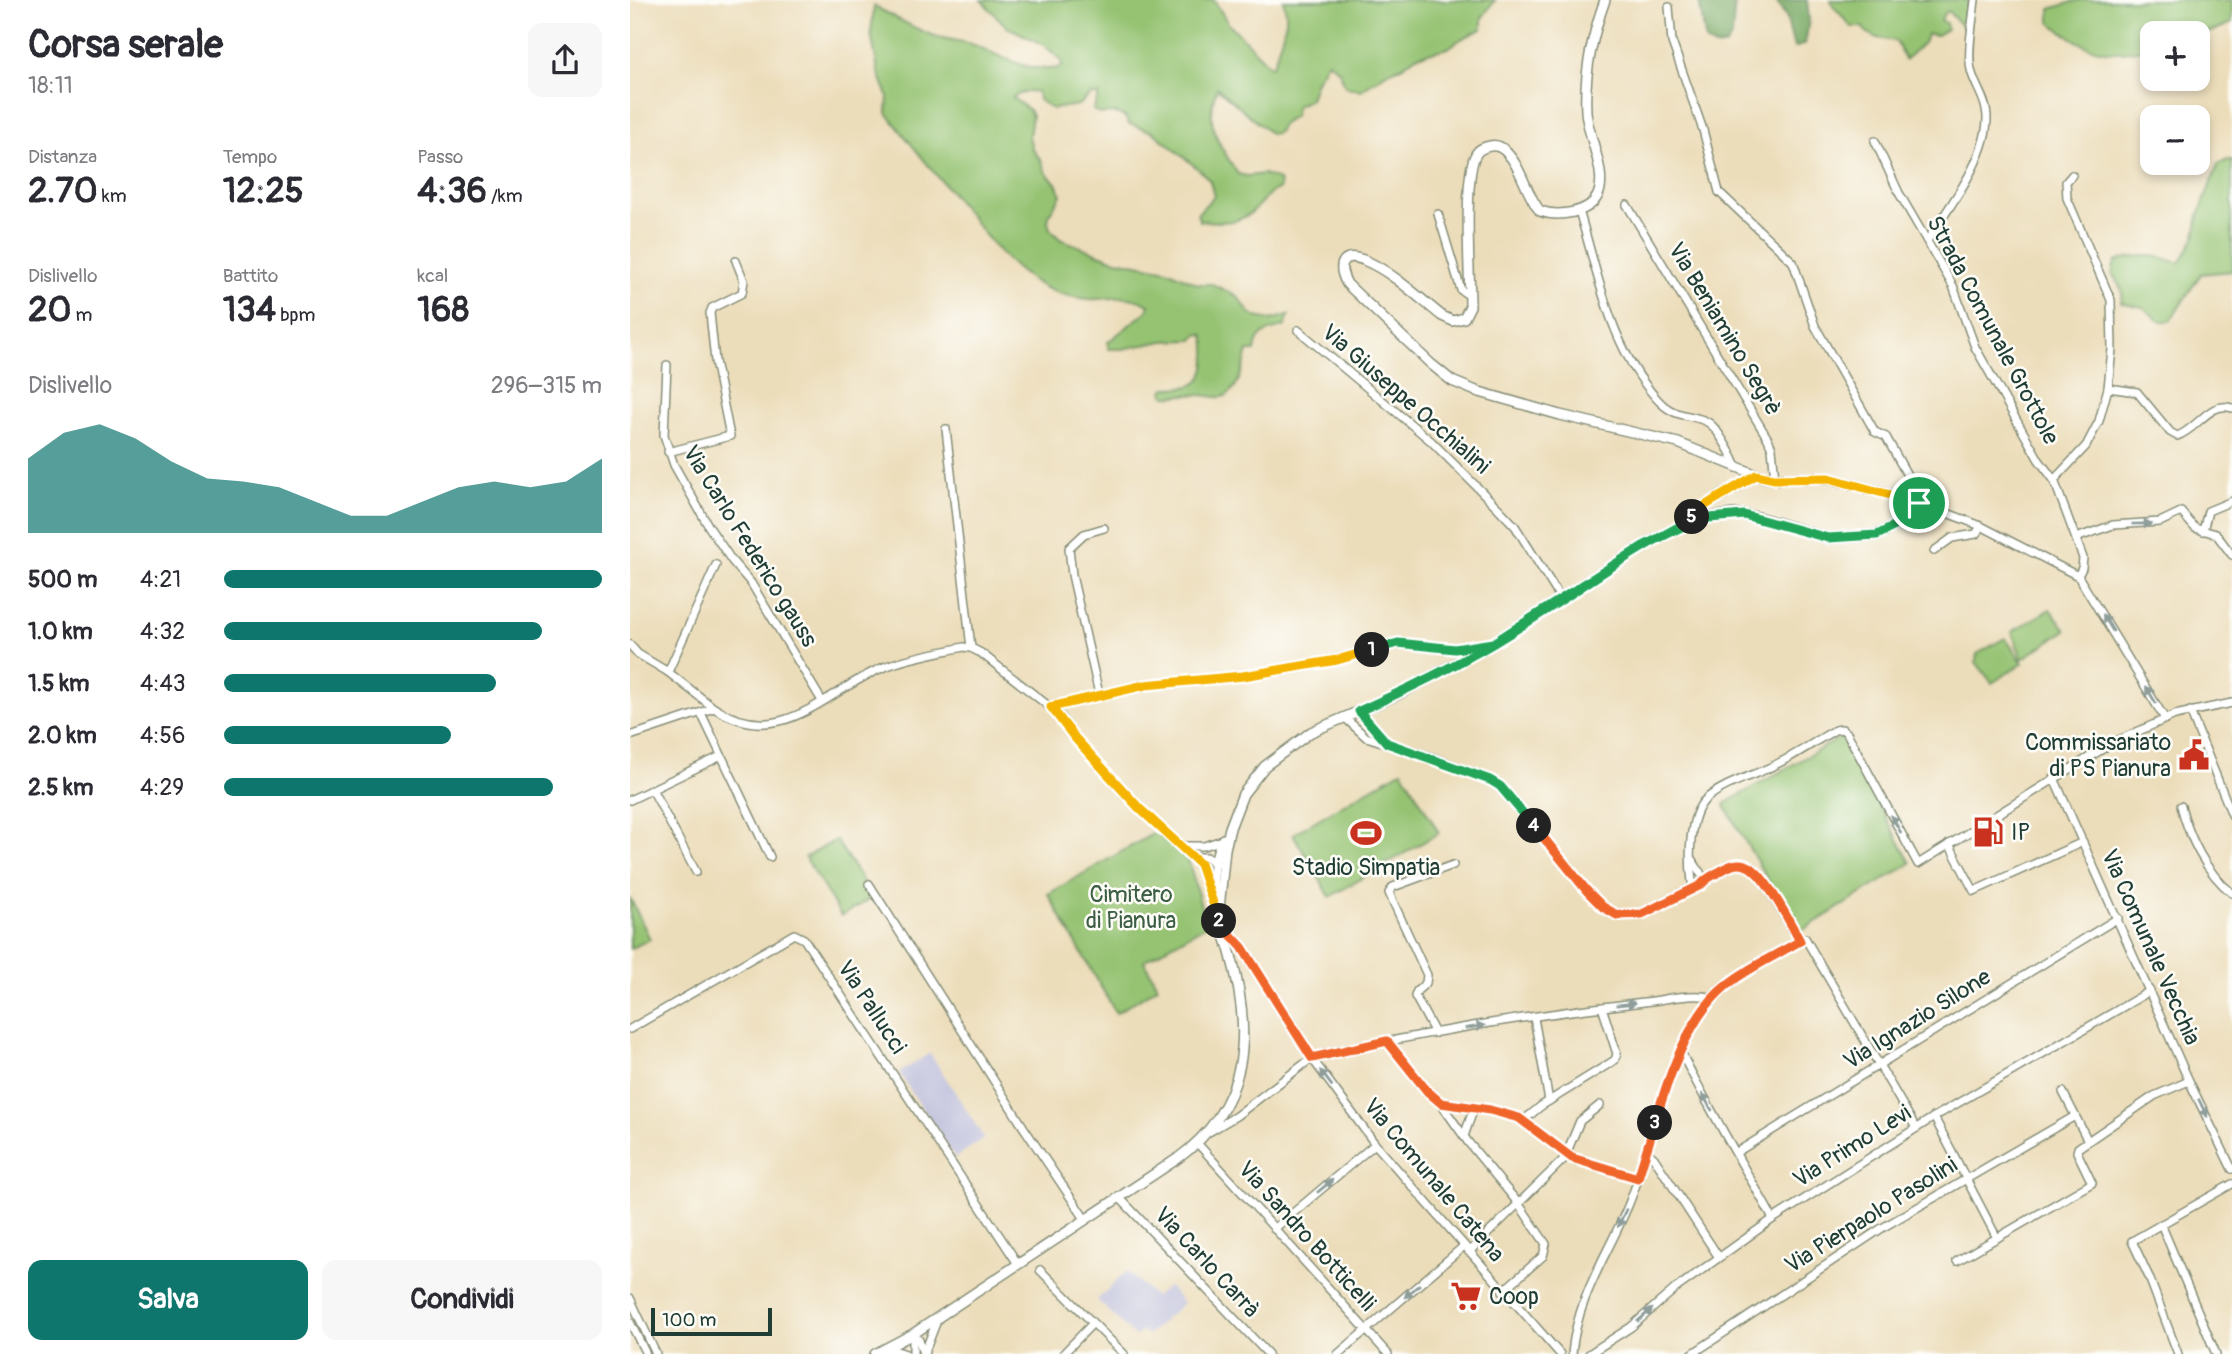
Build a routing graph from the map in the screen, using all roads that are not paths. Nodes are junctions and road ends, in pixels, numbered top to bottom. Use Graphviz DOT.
graph roads {
  1 [pos="1605,0"];
  2 [pos="1975,0"];
  3 [pos="1670,7"];
  4 [pos="1875,141"];
  5 [pos="2072,175"];
  6 [pos="1628,205"];
  7 [pos="1438,214"];
  8 [pos="1580,214"];
  9 [pos="1927,241"];
  10 [pos="736,261"];
  11 [pos="1470,296"];
  12 [pos="1298,330"];
  13 [pos="667,365"];
  14 [pos="2108,388"];
  15 [pos="2232,408"];
  16 [pos="946,429"];
  17 [pos="668,452"];
  18 [pos="1737,468"];
  19 [pos="1756,475"];
  20 [pos="1775,479"];
  21 [pos="2054,480"];
  22 [pos="2232,501"];
  23 [pos="1920,503"];
  24 [pos="1688,522"];
  25 [pos="1981,526"];
  26 [pos="1104,528"];
  27 [pos="2203,531"];
  28 [pos="2076,538"];
  29 [pos="1934,551"];
  30 [pos="2232,555"];
  31 [pos="716,565"];
  32 [pos="2078,576"];
  33 [pos="1561,599"];
  34 [pos="1493,643"];
  35 [pos="630,645"];
  36 [pos="971,648"];
  37 [pos="634,655"];
  38 [pos="668,672"];
  39 [pos="1099,694"];
  40 [pos="821,701"];
  41 [pos="2232,703"];
  42 [pos="1051,707"];
  43 [pos="714,708"];
  44 [pos="1359,711"];
  45 [pos="2190,711"];
  46 [pos="701,713"];
  47 [pos="1344,717"];
  48 [pos="2165,719"];
  49 [pos="630,736"];
  50 [pos="1387,743"];
  51 [pos="721,756"];
  52 [pos="2054,778"];
  53 [pos="652,789"];
  54 [pos="630,800"];
  55 [pos="2181,806"];
  56 [pos="2232,815"];
  57 [pos="1225,840"];
  58 [pos="2083,842"];
  59 [pos="1949,844"];
  60 [pos="1180,846"];
  61 [pos="770,857"];
  62 [pos="1193,857"];
  63 [pos="1215,863"];
  64 [pos="1200,864"];
  65 [pos="1453,865"];
  66 [pos="696,872"];
  67 [pos="1695,881"];
  68 [pos="869,884"];
  69 [pos="2232,893"];
  70 [pos="1216,898"];
  71 [pos="2118,918"];
  72 [pos="1223,933"];
  73 [pos="1803,939"];
  74 [pos="2150,991"];
  75 [pos="1713,998"];
  76 [pos="1602,1007"];
  77 [pos="1534,1017"];
  78 [pos="630,1029"];
  79 [pos="1436,1033"];
  80 [pos="1387,1041"];
  81 [pos="1680,1051"];
  82 [pos="1312,1058"];
  83 [pos="1879,1064"];
  84 [pos="2189,1081"];
  85 [pos="2063,1092"];
  86 [pos="1549,1101"];
  87 [pos="1441,1103"];
  88 [pos="1600,1105"];
  89 [pos="1474,1108"];
  90 [pos="1222,1113"];
  91 [pos="1236,1116"];
  92 [pos="2075,1116"];
  93 [pos="1934,1117"];
  94 [pos="1524,1120"];
  95 [pos="1916,1128"];
  96 [pos="1209,1132"];
  97 [pos="1464,1136"];
  98 [pos="2088,1141"];
  99 [pos="1198,1144"];
  100 [pos="1375,1144"];
  101 [pos="1647,1152"];
  102 [pos="1737,1152"];
  103 [pos="1567,1154"];
  104 [pos="2232,1169"];
  105 [pos="1638,1178"];
  106 [pos="1965,1178"];
  107 [pos="2232,1184"];
  108 [pos="1119,1197"];
  109 [pos="1518,1203"];
  110 [pos="1085,1219"];
  111 [pos="1773,1219"];
  112 [pos="2161,1224"];
  113 [pos="1274,1229"];
  114 [pos="1997,1238"];
  115 [pos="1466,1249"];
  116 [pos="1718,1256"];
  117 [pos="1957,1261"];
  118 [pos="1018,1264"];
  119 [pos="1040,1270"];
  120 [pos="1503,1291"];
  121 [pos="630,1299"];
  122 [pos="938,1318"];
  123 [pos="630,1322"];
  124 [pos="1092,1324"];
  125 [pos="1366,1331"];
  126 [pos="913,1334"];
  127 [pos="879,1352"];
  128 [pos="646,1354"];
  129 [pos="656,1354"];
  130 [pos="906,1354"];
  131 [pos="913,1354"];
  132 [pos="924,1354"];
  133 [pos="1063,1354"];
  134 [pos="1124,1354"];
  135 [pos="1268,1354"];
  136 [pos="1338,1354"];
  137 [pos="1388,1354"];
  138 [pos="1560,1354"];
  139 [pos="1572,1354"];
  140 [pos="1589,1354"];
  141 [pos="1692,1354"];
  142 [pos="2178,1354"];
  143 [pos="2216,1354"];
  1 -- 11 [label="street"];
  2 -- 9 [label="street"];
  3 -- 23 [label="street"];
  4 -- 9 [label="street, Strada Comunale Grottole"];
  5 -- 14 [label="street"];
  6 -- 20 [label="street, Via Beniamino Segrè"];
  7 -- 11 [label="street"];
  8 -- 18 [label="street"];
  9 -- 21 [label="street, Strada Comunale Grottole"];
  10 -- 17 [label="street"];
  11 -- 18 [label="street"];
  12 -- 33 [label="street, Via Giuseppe Occhialini"];
  13 -- 17 [label="street, Via Carlo Federico gauss"];
  14 -- 15 [label="street"];
  14 -- 21 [label="street"];
  16 -- 36 [label="street"];
  17 -- 40 [label="street, Via Carlo Federico gauss"];
  18 -- 19 [label="street"];
  19 -- 20 [label="street"];
  19 -- 24 [label="street"];
  20 -- 23 [label="street"];
  21 -- 28 [label="street, Strada Comunale Grottole"];
  22 -- 27 [label="street"];
  23 -- 24 [label="street"];
  23 -- 25 [label="street"];
  24 -- 33 [label="street"];
  25 -- 29 [label="street"];
  25 -- 32 [label="street"];
  26 -- 39 [label="street"];
  28 -- 27 [label="street, one-way"];
  27 -- 30 [label="street"];
  28 -- 32 [label="street, Strada Comunale Grottole"];
  31 -- 38 [label="street"];
  48 -- 32 [label="street, one-way"];
  33 -- 34 [label="street"];
  34 -- 39 [label="street"];
  34 -- 44 [label="street"];
  35 -- 37 [label="street"];
  36 -- 40 [label="street"];
  36 -- 42 [label="street"];
  37 -- 38 [label="street"];
  38 -- 43 [label="street"];
  39 -- 42 [label="street"];
  40 -- 43 [label="street"];
  41 -- 45 [label="street"];
  42 -- 60 [label="street"];
  43 -- 46 [label="street"];
  44 -- 47 [label="street"];
  44 -- 50 [label="street"];
  45 -- 48 [label="street"];
  45 -- 56 [label="street"];
  46 -- 49 [label="street"];
  46 -- 51 [label="street"];
  47 -- 50 [label="street"];
  47 -- 57 [label="street"];
  48 -- 52 [label="street"];
  50 -- 67 [label="street"];
  51 -- 53 [label="street"];
  51 -- 61 [label="street"];
  52 -- 58 [label="street, Via Comunale Vecchia"];
  52 -- 59 [label="street"];
  53 -- 54 [label="street"];
  53 -- 66 [label="street"];
  55 -- 69 [label="street"];
  57 -- 60 [label="street"];
  57 -- 63 [label="street"];
  57 -- 70 [label="street"];
  58 -- 59 [label="street"];
  58 -- 71 [label="street, Via Comunale Vecchia"];
  59 -- 67 [label="street, one-way"];
  60 -- 62 [label="street"];
  62 -- 63 [label="street"];
  62 -- 64 [label="street"];
  63 -- 64 [label="street"];
  63 -- 70 [label="street"];
  64 -- 70 [label="street"];
  65 -- 79 [label="street"];
  67 -- 73 [label="street"];
  68 -- 110 [label="street"];
  70 -- 72 [label="street"];
  71 -- 74 [label="street, Via Comunale Vecchia"];
  71 -- 83 [label="street, Via Ignazio Silone"];
  72 -- 82 [label="street, Via Comunale Catena"];
  72 -- 90 [label="street"];
  73 -- 75 [label="street"];
  73 -- 83 [label="street"];
  74 -- 84 [label="street, Via Comunale Vecchia"];
  74 -- 93 [label="street, Via Primo Levi"];
  76 -- 75 [label="street, one-way"];
  75 -- 81 [label="street"];
  76 -- 77 [label="street"];
  76 -- 86 [label="street"];
  79 -- 77 [label="street, one-way"];
  77 -- 86 [label="street"];
  78 -- 118 [label="street, Via Pallucci"];
  79 -- 80 [label="street"];
  80 -- 82 [label="street"];
  80 -- 87 [label="street"];
  81 -- 101 [label="street"];
  102 -- 81 [label="street, one-way"];
  82 -- 91 [label="street"];
  100 -- 82 [label="street, Via Comunale Catena, one-way"];
  83 -- 95 [label="street"];
  83 -- 102 [label="street, Via Ignazio Silone"];
  84 -- 98 [label="street"];
  84 -- 104 [label="street, Via Comunale Vecchia, one-way"];
  85 -- 92 [label="street"];
  86 -- 94 [label="street"];
  87 -- 89 [label="street"];
  87 -- 97 [label="street"];
  88 -- 103 [label="street"];
  89 -- 94 [label="street"];
  89 -- 97 [label="street"];
  90 -- 91 [label="street"];
  90 -- 96 [label="street"];
  91 -- 96 [label="street"];
  92 -- 98 [label="street"];
  92 -- 106 [label="street, Via Pierpaolo Pasolini"];
  93 -- 95 [label="street, Via Primo Levi"];
  93 -- 106 [label="street"];
  94 -- 103 [label="street"];
  95 -- 111 [label="street, Via Primo Levi"];
  96 -- 99 [label="street"];
  97 -- 109 [label="street"];
  98 -- 114 [label="street"];
  99 -- 108 [label="street"];
  99 -- 113 [label="street, Via Sandro Botticelli"];
  113 -- 100 [label="street, one-way"];
  100 -- 115 [label="street, Via Comunale Catena"];
  101 -- 105 [label="street"];
  101 -- 116 [label="street"];
  102 -- 111 [label="street"];
  103 -- 105 [label="street"];
  103 -- 109 [label="street"];
  105 -- 139 [label="street, one-way"];
  106 -- 114 [label="street"];
  106 -- 141 [label="street, Via Pierpaolo Pasolini"];
  107 -- 112 [label="street"];
  108 -- 110 [label="street"];
  108 -- 135 [label="street, Via Carlo Carrà"];
  109 -- 115 [label="street"];
  109 -- 120 [label="street"];
  110 -- 118 [label="street"];
  111 -- 116 [label="street, Via Primo Levi"];
  112 -- 142 [label="street"];
  112 -- 143 [label="street"];
  113 -- 125 [label="street, Via Sandro Botticelli"];
  114 -- 117 [label="street"];
  115 -- 120 [label="street, Via Comunale Catena"];
  115 -- 125 [label="street, one-way"];
  140 -- 116 [label="street, Via Primo Levi, one-way"];
  118 -- 122 [label="street"];
  119 -- 124 [label="street"];
  120 -- 138 [label="street, Via Comunale Catena"];
  121 -- 129 [label="street"];
  122 -- 126 [label="street"];
  122 -- 132 [label="street"];
  123 -- 128 [label="street"];
  124 -- 133 [label="street"];
  124 -- 134 [label="street"];
  125 -- 136 [label="street"];
  125 -- 137 [label="street, Via Sandro Botticelli"];
  126 -- 127 [label="street"];
  126 -- 131 [label="street"];
  126 -- 132 [label="street"];
  127 -- 130 [label="street"];
}
